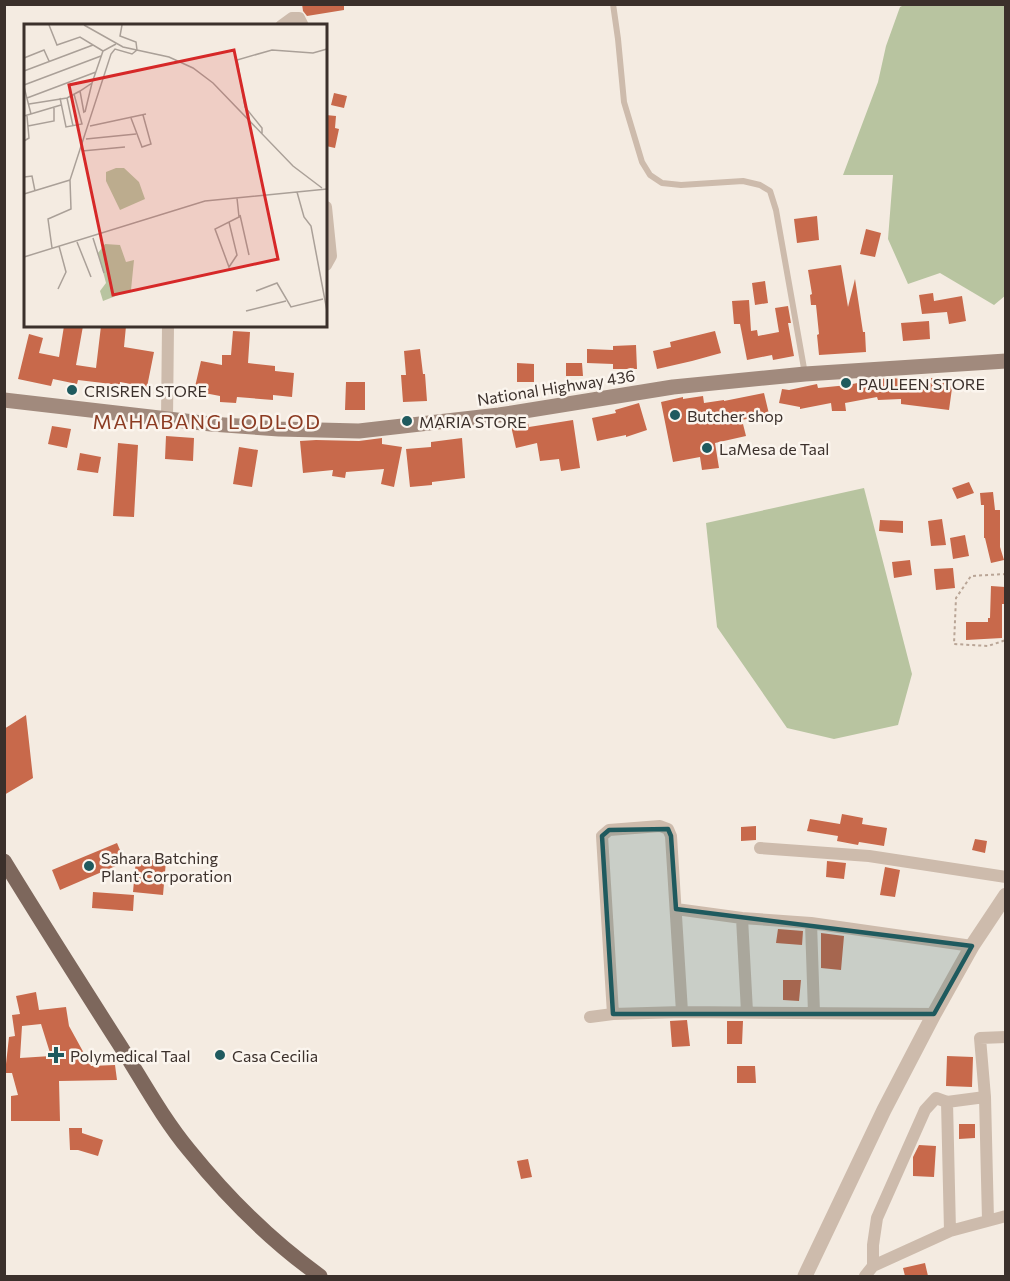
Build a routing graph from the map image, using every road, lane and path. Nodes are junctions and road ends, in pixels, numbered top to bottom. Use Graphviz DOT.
graph roads {
  1 [pos="613,4"];
  2 [pos="284,24"];
  3 [pos="302,24"];
  4 [pos="327,217"];
  5 [pos="327,263"];
  6 [pos="168,327"];
  7 [pos="1005,361"];
  8 [pos="805,375"];
  9 [pos="4,400"];
  10 [pos="167,418"];
  11 [pos="1005,574"];
  12 [pos="1005,640"];
  13 [pos="760,848"];
  14 [pos="4,861"];
  15 [pos="1005,878"];
  16 [pos="1005,895"];
  17 [pos="676,909"];
  18 [pos="742,918"];
  19 [pos="811,923"];
  20 [pos="972,946"];
  21 [pos="682,1012"];
  22 [pos="747,1012"];
  23 [pos="814,1013"];
  24 [pos="613,1014"];
  25 [pos="934,1014"];
  26 [pos="590,1017"];
  27 [pos="1005,1037"];
  28 [pos="985,1097"];
  29 [pos="946,1102"];
  30 [pos="1005,1216"];
  31 [pos="988,1220"];
  32 [pos="950,1232"];
  33 [pos="869,1271"];
  34 [pos="320,1276"];
  35 [pos="805,1276"];
  1 -- 8 [label="lane"];
  2 -- 3 [label="street"];
  4 -- 5 [label="street"];
  6 -- 10 [label="street"];
  7 -- 8 [label="main road, National Highway 436"];
  8 -- 10 [label="main road, National Highway 436"];
  9 -- 10 [label="main road, National Highway 436"];
  11 -- 12 [label="path"];
  13 -- 15 [label="street"];
  14 -- 34 [label="main road"];
  16 -- 20 [label="street"];
  17 -- 18 [label="street"];
  17 -- 21 [label="street"];
  17 -- 24 [label="street"];
  18 -- 19 [label="street"];
  18 -- 22 [label="street"];
  19 -- 20 [label="street"];
  19 -- 23 [label="street"];
  20 -- 25 [label="street"];
  21 -- 22 [label="street"];
  21 -- 24 [label="street"];
  22 -- 23 [label="street"];
  23 -- 25 [label="street"];
  24 -- 26 [label="street"];
  25 -- 35 [label="street"];
  27 -- 28 [label="street"];
  28 -- 29 [label="street"];
  28 -- 31 [label="street"];
  29 -- 32 [label="street"];
  29 -- 33 [label="street"];
  30 -- 31 [label="street"];
  31 -- 32 [label="street"];
  32 -- 33 [label="street"];
}
